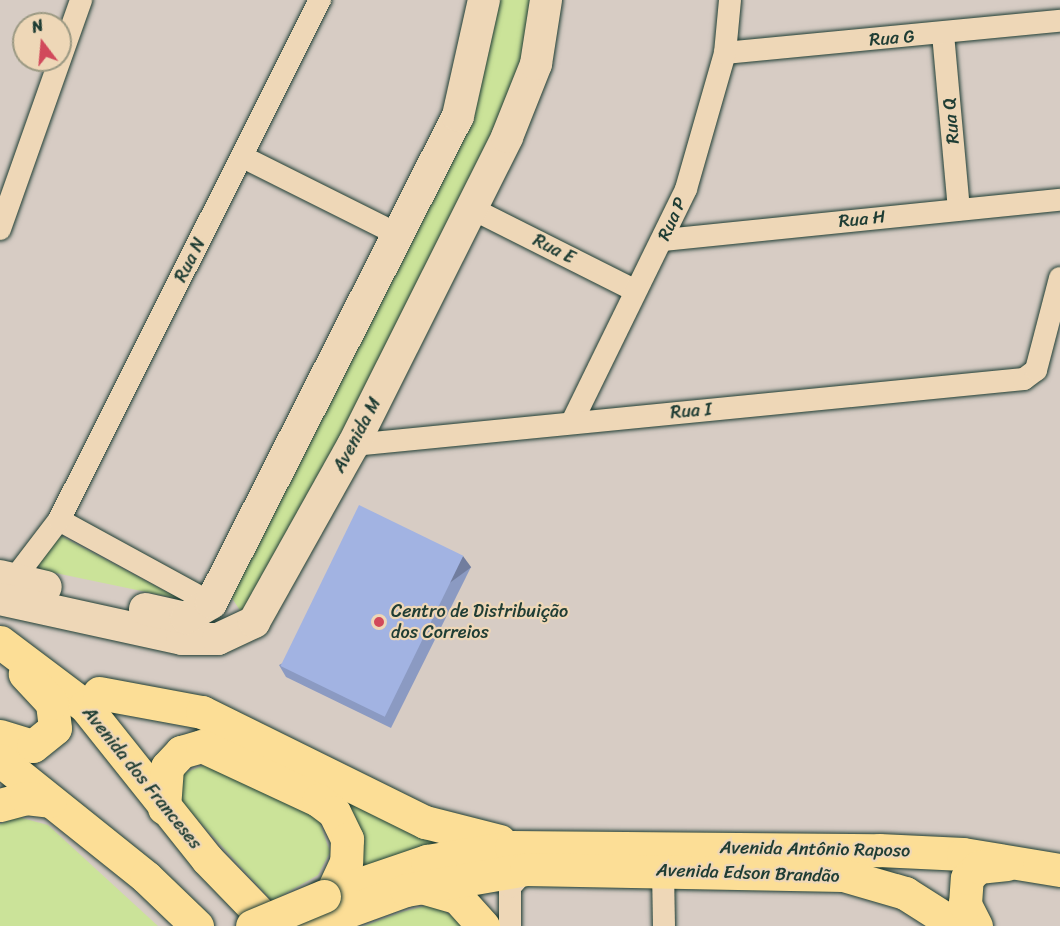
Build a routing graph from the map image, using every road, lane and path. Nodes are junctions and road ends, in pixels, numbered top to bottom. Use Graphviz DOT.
graph roads {
  1 [pos="81,0"];
  2 [pos="320,0"];
  3 [pos="484,0"];
  4 [pos="546,0"];
  5 [pos="730,0"];
  6 [pos="1060,21"];
  7 [pos="943,33"];
  8 [pos="724,53"];
  9 [pos="243,157"];
  10 [pos="1060,200"];
  11 [pos="473,209"];
  12 [pos="959,209"];
  13 [pos="0,229"];
  14 [pos="401,236"];
  15 [pos="664,240"];
  16 [pos="1060,278"];
  17 [pos="634,290"];
  18 [pos="572,422"];
  19 [pos="353,445"];
  20 [pos="59,520"];
  21 [pos="5,585"];
  22 [pos="211,603"];
  23 [pos="0,627"];
  24 [pos="218,639"];
  25 [pos="0,642"];
  26 [pos="0,652"];
  27 [pos="99,693"];
  28 [pos="0,736"];
  29 [pos="0,760"];
  30 [pos="144,781"];
  31 [pos="50,801"];
  32 [pos="0,805"];
  33 [pos="164,808"];
  34 [pos="568,845"];
  35 [pos="1048,867"];
  36 [pos="526,869"];
  37 [pos="663,870"];
  38 [pos="419,887"];
  39 [pos="335,899"];
  40 [pos="196,926"];
  41 [pos="252,926"];
  42 [pos="272,926"];
  43 [pos="308,926"];
  44 [pos="483,926"];
  45 [pos="510,926"];
  46 [pos="664,926"];
  47 [pos="957,926"];
  48 [pos="976,926"];
  1 -- 13 [label="street"];
  2 -- 9 [label="street, Rua N"];
  3 -- 14 [label="street"];
  4 -- 11 [label="street, Avenida M"];
  5 -- 8 [label="street, Rua P"];
  6 -- 7 [label="street, Rua G"];
  7 -- 8 [label="street, Rua G"];
  7 -- 12 [label="street, Rua Q"];
  8 -- 15 [label="street, Rua P"];
  9 -- 14 [label="street"];
  9 -- 20 [label="street, Rua N"];
  10 -- 12 [label="street, Rua H"];
  11 -- 17 [label="street, Rua E"];
  11 -- 19 [label="street, Avenida M"];
  12 -- 15 [label="street, Rua H"];
  14 -- 22 [label="street"];
  15 -- 17 [label="street, Rua P"];
  16 -- 18 [label="street, Rua I"];
  17 -- 18 [label="street, Rua P"];
  18 -- 19 [label="street, Rua I"];
  19 -- 24 [label="street, Avenida M"];
  20 -- 21 [label="street, Rua N"];
  20 -- 22 [label="street"];
  21 -- 22 [label="street"];
  21 -- 24 [label="street, Avenida M"];
  22 -- 24 [label="street"];
  23 -- 27 [label="main road"];
  25 -- 30 [label="main road, Avenida dos Franceses"];
  26 -- 28 [label="main road"];
  27 -- 30 [label="main road"];
  27 -- 34 [label="main road"];
  29 -- 31 [label="main road"];
  30 -- 33 [label="main road, Avenida dos Franceses"];
  31 -- 32 [label="main road"];
  31 -- 40 [label="main road"];
  33 -- 39 [label="main road"];
  33 -- 42 [label="main road, Avenida dos Franceses"];
  34 -- 35 [label="main road, Avenida Antônio Raposo"];
  34 -- 39 [label="main road"];
  35 -- 48 [label="main road"];
  36 -- 37 [label="main road, Avenida Edson Brandão"];
  36 -- 38 [label="main road, Avenida Edson Brandão"];
  36 -- 45 [label="street"];
  37 -- 46 [label="street"];
  37 -- 47 [label="main road, Avenida Edson Brandão"];
  38 -- 39 [label="main road, Avenida Edson Brandão"];
  38 -- 44 [label="main road"];
  39 -- 41 [label="main road, bridge"];
  39 -- 43 [label="main road"];
}
